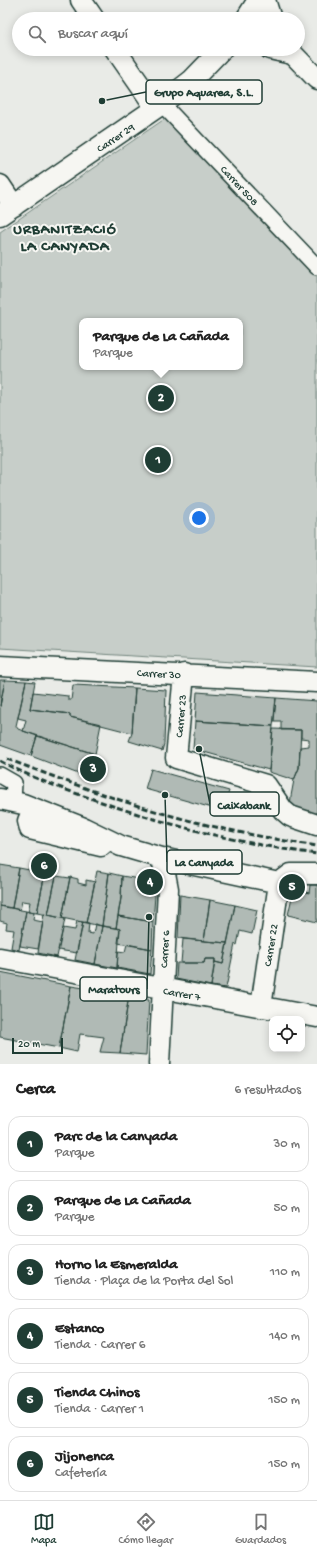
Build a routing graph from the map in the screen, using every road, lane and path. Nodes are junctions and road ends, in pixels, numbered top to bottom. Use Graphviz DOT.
graph roads {
  1 [pos="81,0"];
  2 [pos="258,0"];
  3 [pos="265,0"];
  4 [pos="89,12"];
  5 [pos="250,12"];
  6 [pos="269,12"];
  7 [pos="120,56"];
  8 [pos="215,56"];
  9 [pos="294,56"];
  10 [pos="317,79"];
  11 [pos="159,106"];
  12 [pos="0,185"];
  13 [pos="7,210"];
  14 [pos="317,267"];
  15 [pos="0,666"];
  16 [pos="184,674"];
  17 [pos="317,682"];
  18 [pos="0,774"];
  19 [pos="7,800"];
  20 [pos="317,825"];
  21 [pos="162,858"];
  22 [pos="317,874"];
  23 [pos="279,883"];
  24 [pos="0,958"];
  25 [pos="162,989"];
  26 [pos="261,1007"];
  27 [pos="317,1017"];
  28 [pos="159,1064"];
  1 -- 4 [label="street"];
  2 -- 5 [label="street"];
  3 -- 6 [label="street"];
  7 -- 11 [label="street"];
  8 -- 11 [label="street, Carrer 29"];
  9 -- 10 [label="street"];
  11 -- 13 [label="street, Carrer 29"];
  11 -- 14 [label="street, Carrer 508"];
  12 -- 13 [label="street"];
  15 -- 16 [label="street, Carrer 30"];
  16 -- 17 [label="street, Carrer 30"];
  16 -- 20 [label="street, Carrer 23"];
  18 -- 19 [label="street"];
  19 -- 21 [label="street"];
  21 -- 23 [label="street"];
  21 -- 25 [label="street, Carrer 6"];
  22 -- 23 [label="street"];
  23 -- 26 [label="street, Carrer 22"];
  24 -- 25 [label="street, Carrer 7"];
  25 -- 26 [label="street, Carrer 7"];
  25 -- 28 [label="street, Carrer 6"];
  26 -- 27 [label="street, Carrer 7"];
}
